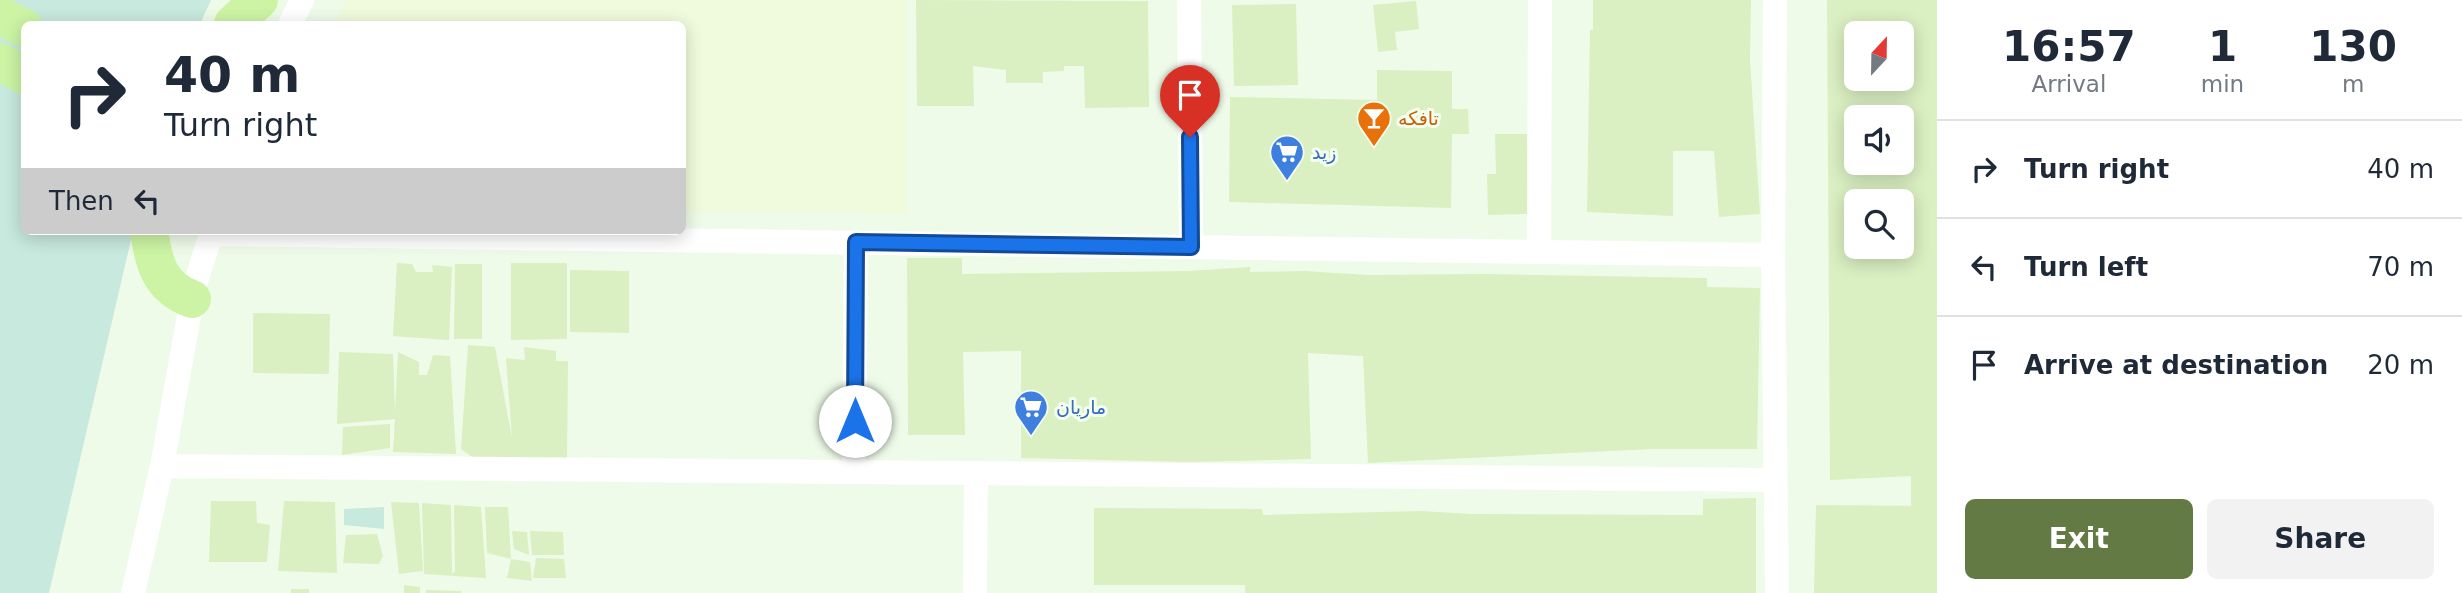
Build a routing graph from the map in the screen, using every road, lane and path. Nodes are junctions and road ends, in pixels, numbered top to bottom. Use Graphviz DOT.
graph roads {
  1 [pos="259,0"];
  2 [pos="302,0"];
  3 [pos="1189,0"];
  4 [pos="1540,0"];
  5 [pos="1774,0"];
  6 [pos="0,16"];
  7 [pos="237,21"];
  8 [pos="238,21"];
  9 [pos="260,21"];
  10 [pos="292,21"];
  11 [pos="21,27"];
  12 [pos="0,62"];
  13 [pos="21,73"];
  14 [pos="150,235"];
  15 [pos="211,235"];
  16 [pos="405,235"];
  17 [pos="856,242"];
  18 [pos="1191,247"];
  19 [pos="1539,251"];
  20 [pos="1773,255"];
  21 [pos="192,299"];
  22 [pos="162,466"];
  23 [pos="854,472"];
  24 [pos="976,473"];
  25 [pos="1776,481"];
  26 [pos="133,593"];
  27 [pos="975,593"];
  28 [pos="1777,593"];
  1 -- 7 [label="highway"];
  2 -- 10 [label="street"];
  3 -- 18 [label="street"];
  4 -- 19 [label="street"];
  5 -- 20 [label="street"];
  6 -- 11 [label="highway"];
  8 -- 9 [label="street"];
  12 -- 13 [label="highway"];
  14 -- 21 [label="highway"];
  15 -- 21 [label="street"];
  16 -- 17 [label="street"];
  17 -- 18 [label="street"];
  17 -- 23 [label="street"];
  18 -- 19 [label="street"];
  19 -- 20 [label="street"];
  20 -- 25 [label="street"];
  21 -- 22 [label="street"];
  22 -- 23 [label="street"];
  22 -- 26 [label="street"];
  23 -- 24 [label="street"];
  24 -- 25 [label="street"];
  24 -- 27 [label="street"];
  25 -- 28 [label="street"];
}
